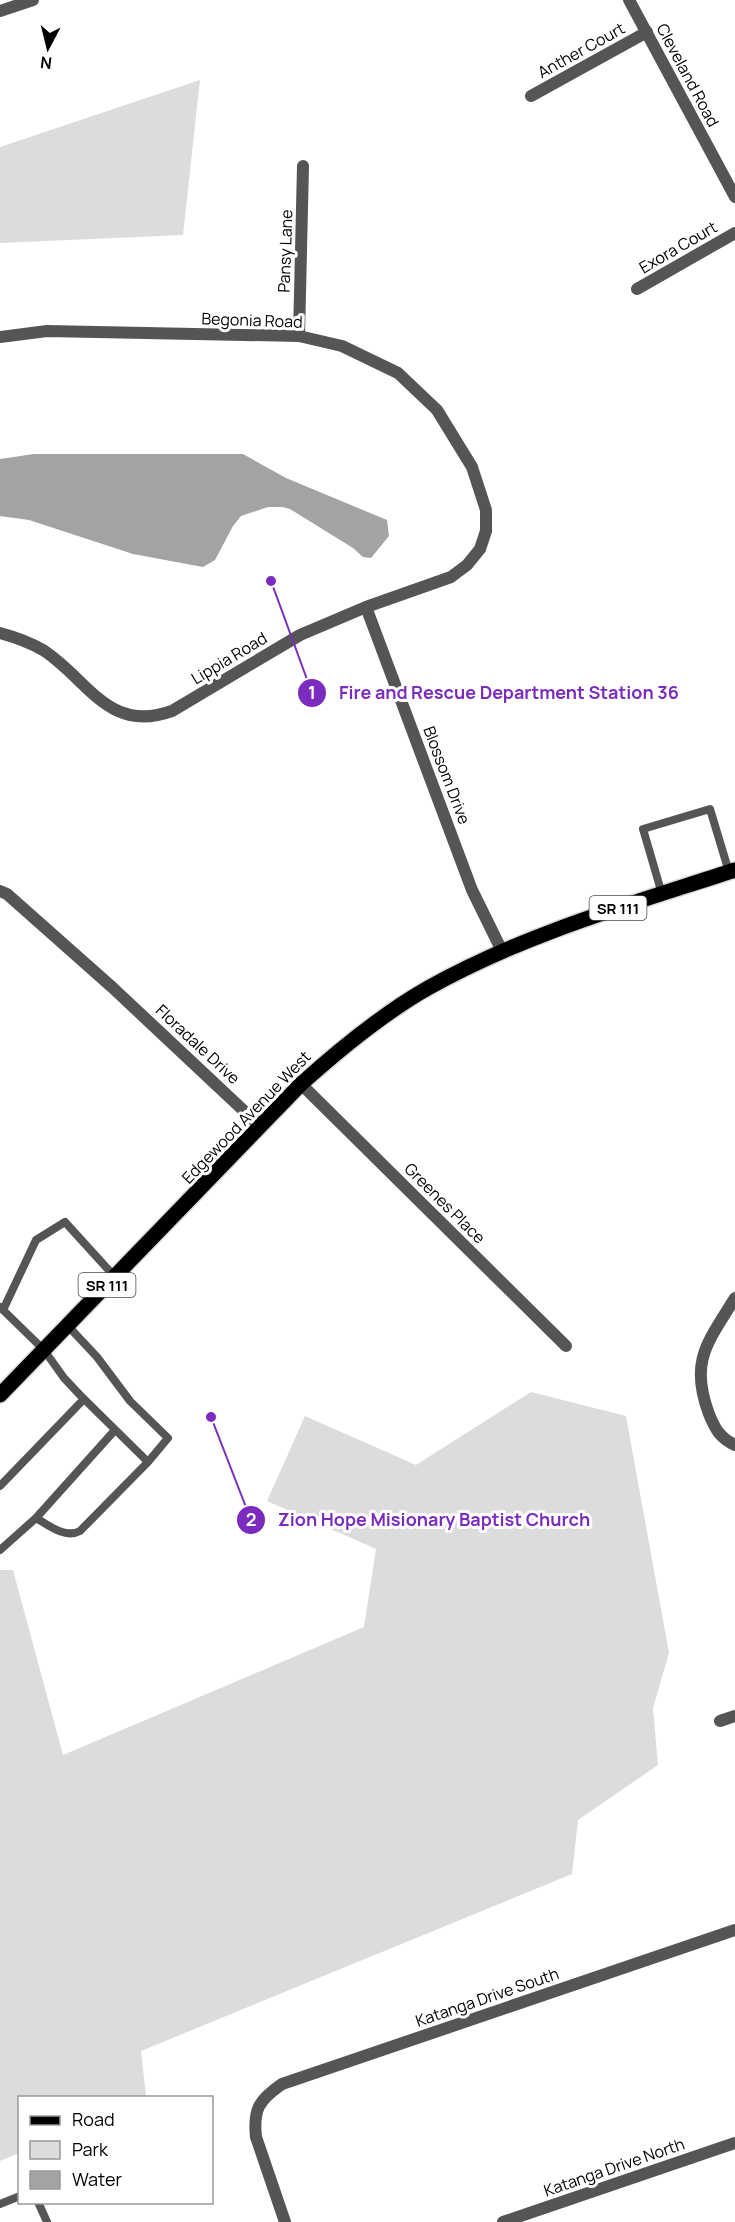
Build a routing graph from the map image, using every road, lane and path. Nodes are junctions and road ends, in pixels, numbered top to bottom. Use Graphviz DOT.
graph roads {
  1 [pos="33,0"];
  2 [pos="629,0"];
  3 [pos="0,11"];
  4 [pos="647,32"];
  5 [pos="531,96"];
  6 [pos="303,166"];
  7 [pos="735,196"];
  8 [pos="735,233"];
  9 [pos="637,289"];
  10 [pos="299,336"];
  11 [pos="0,337"];
  12 [pos="480,549"];
  13 [pos="366,607"];
  14 [pos="0,633"];
  15 [pos="732,871"];
  16 [pos="0,891"];
  17 [pos="662,894"];
  18 [pos="502,951"];
  19 [pos="301,1084"];
  20 [pos="260,1126"];
  21 [pos="114,1277"];
  22 [pos="735,1298"];
  23 [pos="2,1308"];
  24 [pos="68,1326"];
  25 [pos="566,1346"];
  26 [pos="44,1350"];
  27 [pos="0,1395"];
  28 [pos="84,1399"];
  29 [pos="116,1430"];
  30 [pos="735,1445"];
  31 [pos="148,1462"];
  32 [pos="0,1486"];
  33 [pos="36,1518"];
  34 [pos="0,1550"];
  35 [pos="735,1716"];
  36 [pos="720,1721"];
  37 [pos="735,1930"];
  38 [pos="735,2143"];
  39 [pos="18,2197"];
  40 [pos="0,2204"];
  41 [pos="39,2204"];
  42 [pos="47,2222"];
  43 [pos="285,2222"];
  44 [pos="503,2222"];
  1 -- 3 [label="street"];
  2 -- 4 [label="street, Cleveland Road"];
  4 -- 5 [label="street, Anther Court"];
  4 -- 7 [label="street, Cleveland Road"];
  6 -- 10 [label="street, Pansy Lane"];
  8 -- 9 [label="street, Exora Court"];
  10 -- 11 [label="street, Begonia Road"];
  10 -- 12 [label="street, Begonia Road"];
  12 -- 13 [label="street, Lippia Road"];
  13 -- 14 [label="street, Lippia Road"];
  13 -- 18 [label="street, Blossom Drive"];
  15 -- 17 [label="main road, Edgewood Avenue West / SR 111"];
  15 -- 17 [label="lane"];
  16 -- 20 [label="street, Floradale Drive"];
  17 -- 18 [label="main road, Edgewood Avenue West / SR 111"];
  18 -- 19 [label="main road, Edgewood Avenue West / SR 111"];
  19 -- 20 [label="main road, Edgewood Avenue West / SR 111"];
  19 -- 25 [label="street, Greenes Place"];
  20 -- 21 [label="main road, Edgewood Avenue West / SR 111"];
  21 -- 23 [label="lane"];
  21 -- 24 [label="main road, Edgewood Avenue West / SR 111"];
  22 -- 30 [label="street"];
  23 -- 26 [label="lane"];
  24 -- 26 [label="main road, Edgewood Avenue West / SR 111"];
  24 -- 31 [label="lane"];
  26 -- 27 [label="main road, Edgewood Avenue West / SR 111"];
  26 -- 28 [label="lane"];
  28 -- 29 [label="lane"];
  28 -- 32 [label="lane"];
  29 -- 31 [label="lane"];
  29 -- 33 [label="lane"];
  31 -- 33 [label="lane"];
  33 -- 34 [label="lane"];
  35 -- 36 [label="street"];
  37 -- 43 [label="street, Katanga Drive South"];
  38 -- 44 [label="street, Katanga Drive North"];
  39 -- 40 [label="lane"];
  41 -- 42 [label="lane"];
}
